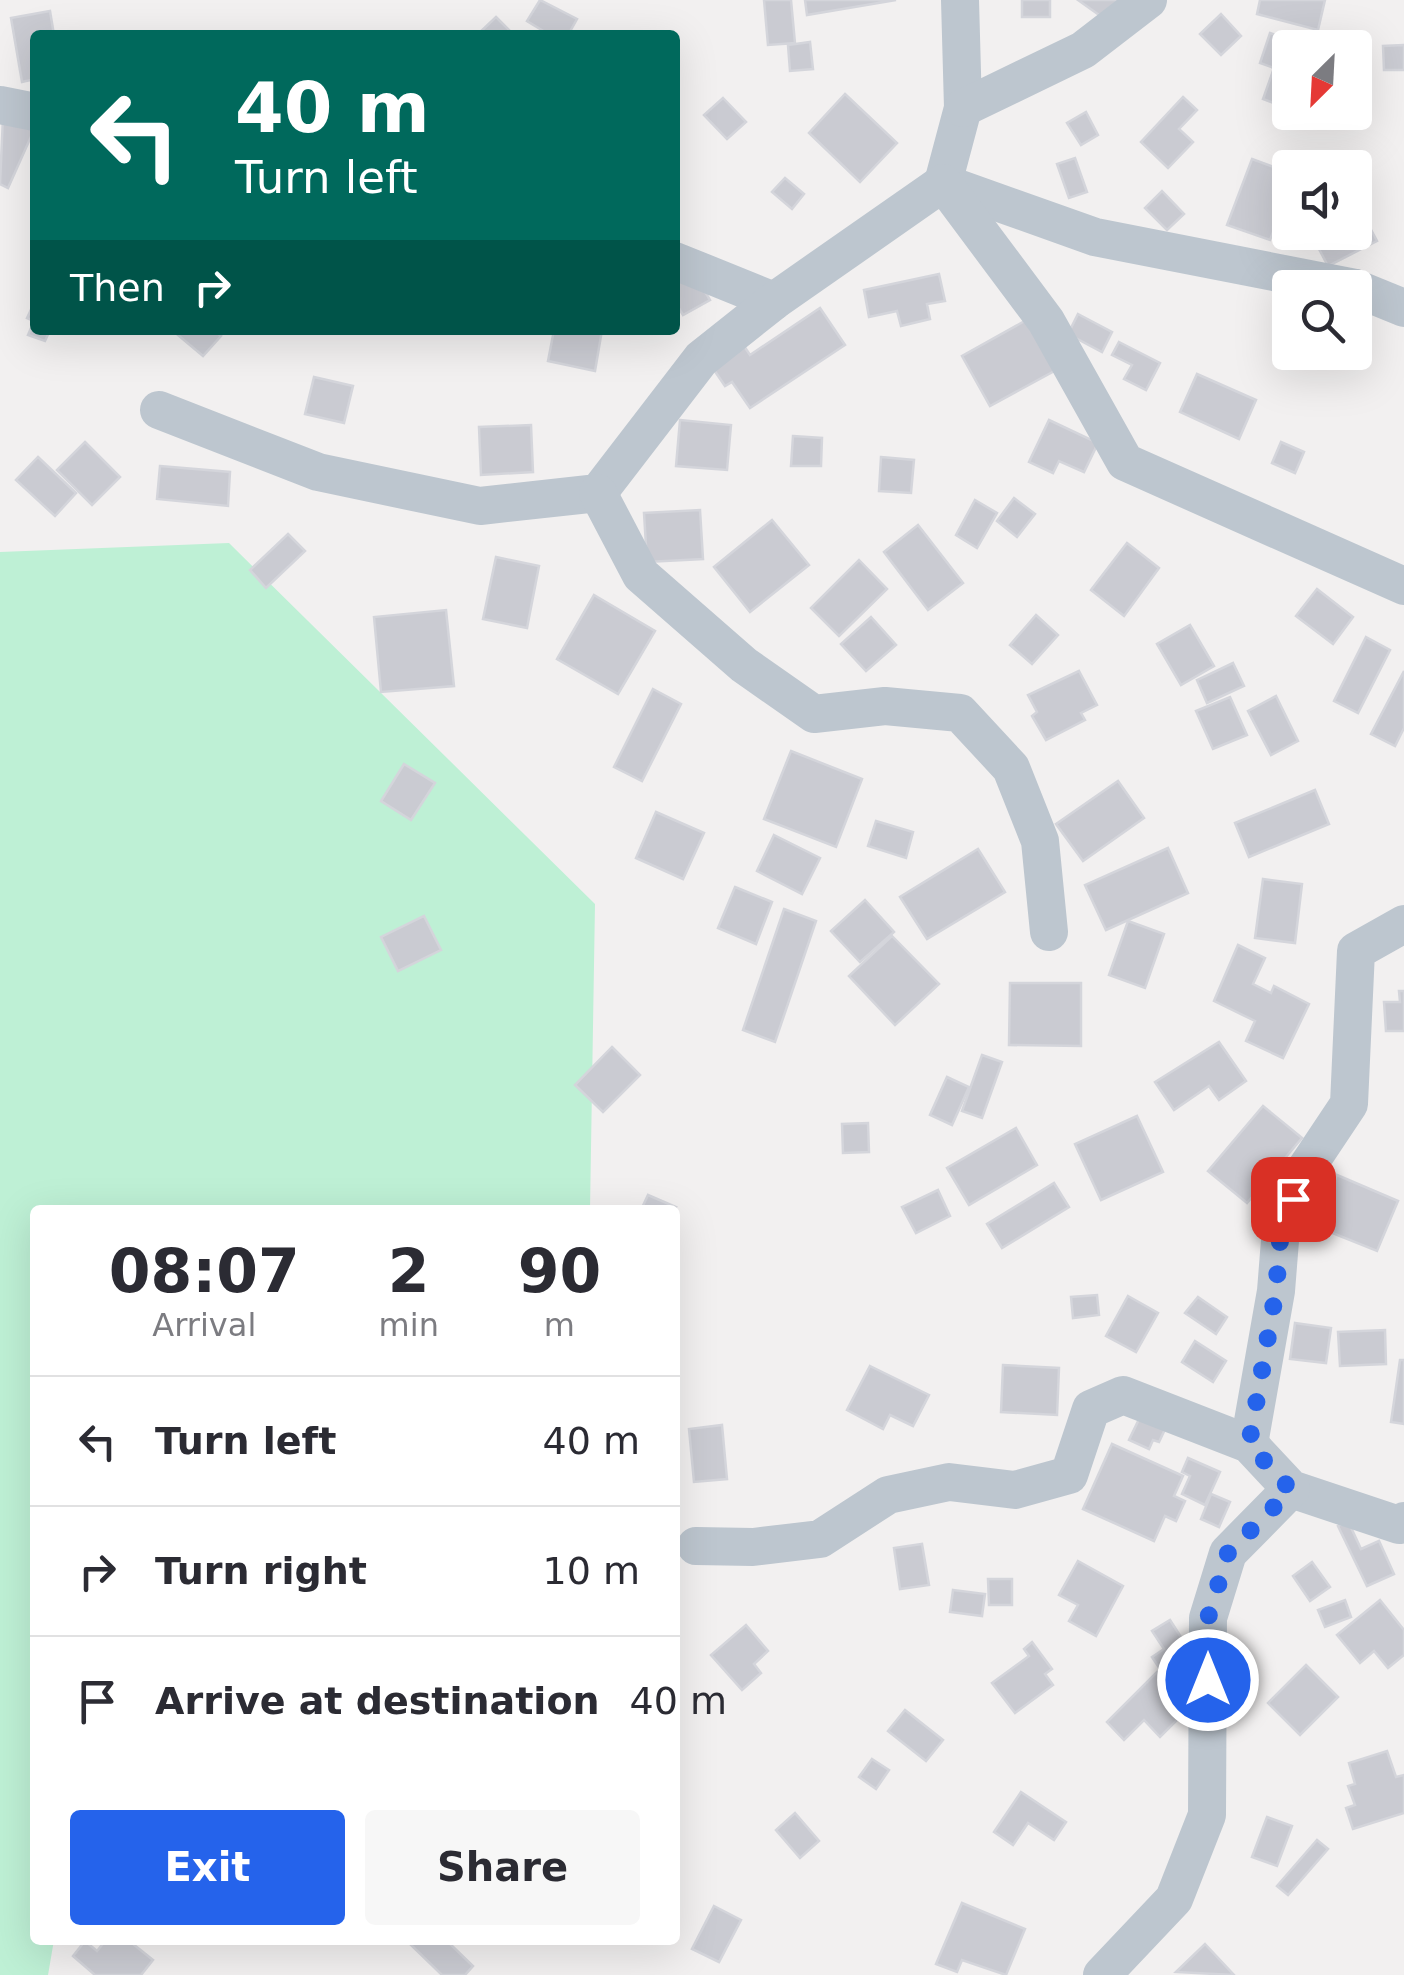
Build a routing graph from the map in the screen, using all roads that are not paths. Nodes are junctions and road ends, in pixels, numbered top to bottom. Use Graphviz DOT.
graph roads {
  1 [pos="960,0"];
  2 [pos="1148,0"];
  3 [pos="0,105"];
  4 [pos="963,108"];
  5 [pos="30,111"];
  6 [pos="943,182"];
  7 [pos="680,263"];
  8 [pos="1272,271"];
  9 [pos="1372,295"];
  10 [pos="774,301"];
  11 [pos="1404,308"];
  12 [pos="160,410"];
  13 [pos="598,493"];
  14 [pos="1404,586"];
  15 [pos="1404,924"];
  16 [pos="1050,932"];
  17 [pos="1249,1444"];
  18 [pos="1291,1490"];
  19 [pos="1402,1530"];
  20 [pos="696,1546"];
  21 [pos="1102,1975"];
  1 -- 4 [label="street"];
  2 -- 4 [label="street"];
  3 -- 5 [label="street"];
  4 -- 6 [label="street"];
  6 -- 8 [label="street"];
  6 -- 10 [label="street"];
  6 -- 14 [label="street"];
  7 -- 10 [label="street"];
  9 -- 11 [label="street"];
  10 -- 13 [label="street"];
  12 -- 13 [label="street"];
  13 -- 16 [label="street"];
  15 -- 17 [label="street"];
  17 -- 18 [label="street"];
  17 -- 20 [label="street"];
  18 -- 19 [label="street"];
  18 -- 21 [label="street"];
}
